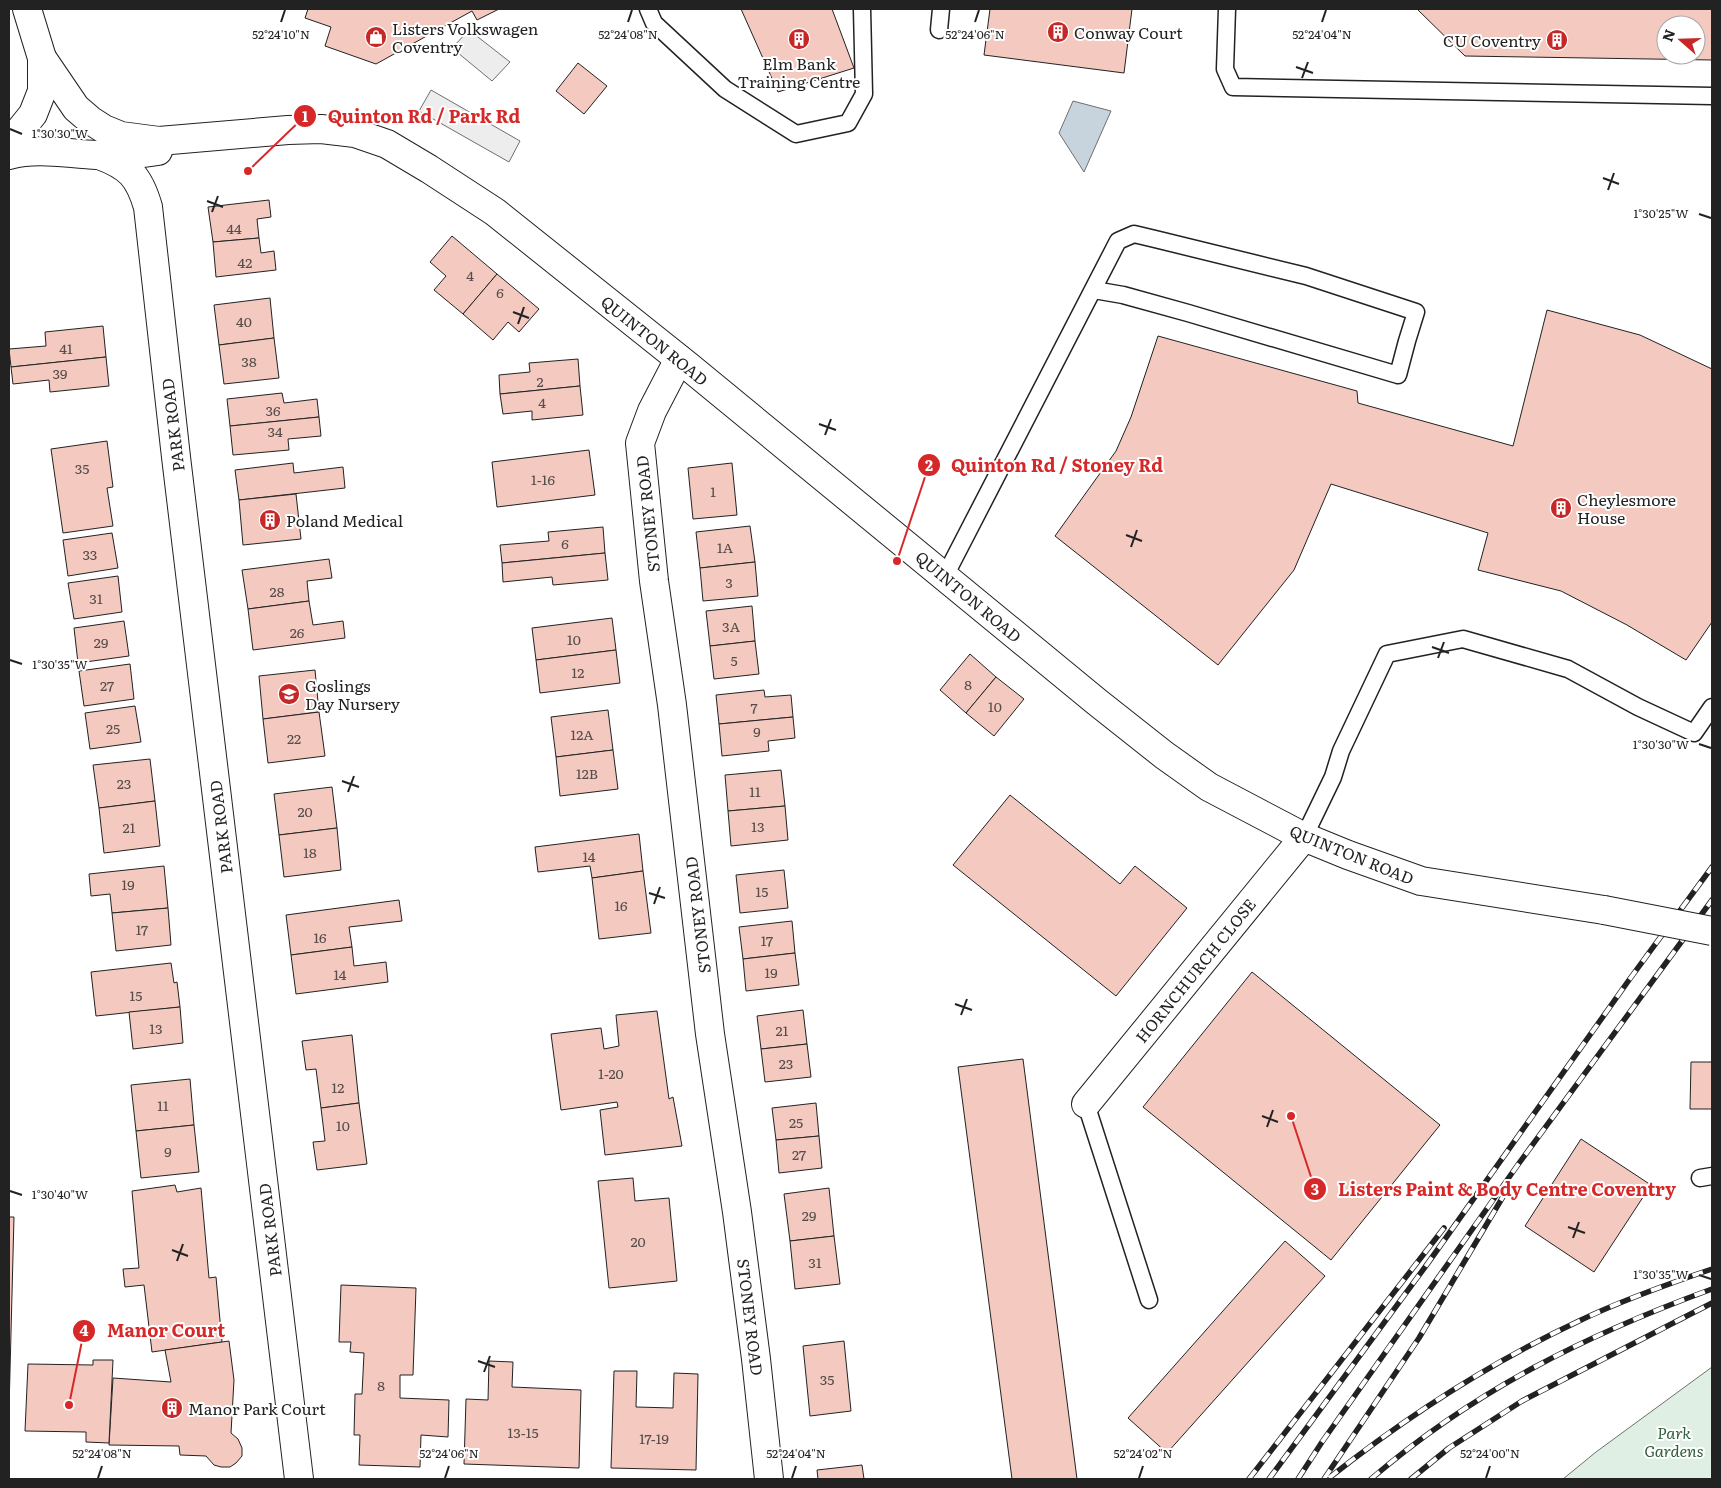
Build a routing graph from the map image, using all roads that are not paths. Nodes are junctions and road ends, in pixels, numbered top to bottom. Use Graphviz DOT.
graph roads {
  1 [pos="27,9"];
  2 [pos="648,9"];
  3 [pos="862,9"];
  4 [pos="941,9"];
  5 [pos="1227,9"];
  6 [pos="939,30"];
  7 [pos="42,58"];
  8 [pos="1712,96"];
  9 [pos="233,134"];
  10 [pos="9,144"];
  11 [pos="9,155"];
  12 [pos="99,155"];
  13 [pos="136,178"];
  14 [pos="1094,290"];
  15 [pos="679,359"];
  16 [pos="944,576"];
  17 [pos="1712,707"];
  18 [pos="1304,837"];
  19 [pos="1712,931"];
  20 [pos="1086,1104"];
  21 [pos="1149,1300"];
  22 [pos="299,1479"];
  23 [pos="769,1479"];
  1 -- 7 [label="street"];
  2 -- 3 [label="lane"];
  4 -- 6 [label="lane"];
  5 -- 8 [label="lane"];
  7 -- 9 [label="street, QUINTON ROAD"];
  7 -- 10 [label="street"];
  9 -- 12 [label="street, QUINTON ROAD"];
  9 -- 15 [label="street, QUINTON ROAD"];
  11 -- 12 [label="street, QUINTON ROAD"];
  12 -- 13 [label="street, QUINTON ROAD"];
  13 -- 22 [label="street, PARK ROAD"];
  14 -- 14 [label="lane"];
  14 -- 16 [label="lane"];
  15 -- 16 [label="street, QUINTON ROAD"];
  15 -- 23 [label="street, STONEY ROAD"];
  16 -- 18 [label="street, QUINTON ROAD"];
  17 -- 18 [label="lane"];
  18 -- 19 [label="street, QUINTON ROAD, bridge"];
  18 -- 20 [label="street, HORNCHURCH CLOSE"];
  20 -- 21 [label="lane"];
}
